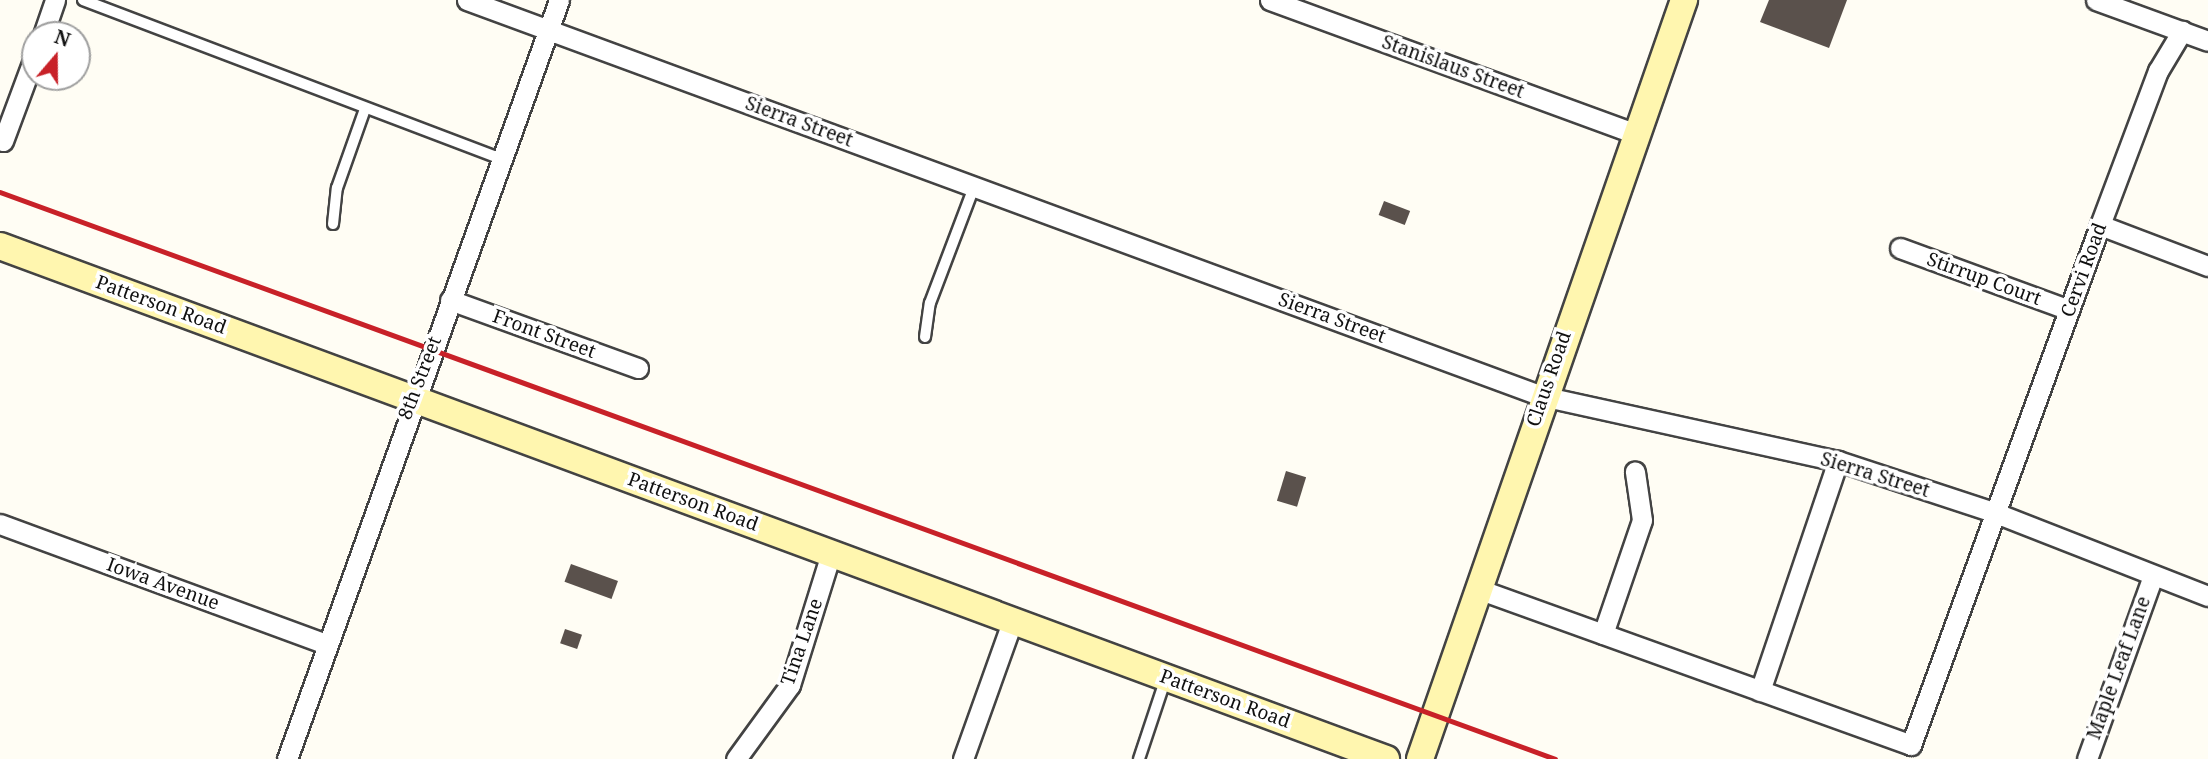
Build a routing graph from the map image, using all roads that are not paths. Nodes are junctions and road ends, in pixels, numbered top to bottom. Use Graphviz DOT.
graph roads {
  1 [pos="55,0"];
  2 [pos="83,0"];
  3 [pos="467,0"];
  4 [pos="559,0"];
  5 [pos="1270,0"];
  6 [pos="1684,0"];
  7 [pos="2096,0"];
  8 [pos="48,21"];
  9 [pos="549,30"];
  10 [pos="2182,31"];
  11 [pos="2208,41"];
  12 [pos="22,91"];
  13 [pos="365,109"];
  14 [pos="1636,134"];
  15 [pos="3,141"];
  16 [pos="501,159"];
  17 [pos="974,187"];
  18 [pos="333,224"];
  19 [pos="2100,225"];
  20 [pos="0,246"];
  21 [pos="1900,248"];
  22 [pos="2208,266"];
  23 [pos="450,300"];
  24 [pos="2068,310"];
  25 [pos="925,337"];
  26 [pos="638,368"];
  27 [pos="1542,396"];
  28 [pos="413,399"];
  29 [pos="1838,461"];
  30 [pos="1635,472"];
  31 [pos="1996,513"];
  32 [pos="0,524"];
  33 [pos="831,553"];
  34 [pos="2152,578"];
  35 [pos="1478,589"];
  36 [pos="2208,596"];
  37 [pos="1013,619"];
  38 [pos="1603,634"];
  39 [pos="327,644"];
  40 [pos="1166,677"];
  41 [pos="1760,691"];
  42 [pos="287,759"];
  43 [pos="736,759"];
  44 [pos="964,759"];
  45 [pos="1139,759"];
  46 [pos="1385,759"];
  47 [pos="1420,759"];
  48 [pos="2087,759"];
  1 -- 8 [label="street"];
  2 -- 13 [label="lane"];
  3 -- 9 [label="street, Sierra Street"];
  4 -- 9 [label="street, 8th Street"];
  5 -- 14 [label="street, Stanislaus Street"];
  6 -- 14 [label="main road, Claus Road"];
  7 -- 10 [label="street"];
  9 -- 16 [label="street, 8th Street"];
  9 -- 17 [label="street, Sierra Street"];
  10 -- 11 [label="street"];
  10 -- 19 [label="street, Cervi Road"];
  12 -- 15 [label="street"];
  13 -- 16 [label="lane"];
  13 -- 18 [label="lane"];
  14 -- 27 [label="main road, Claus Road"];
  16 -- 23 [label="street, 8th Street"];
  17 -- 25 [label="lane"];
  17 -- 27 [label="street, Sierra Street"];
  19 -- 22 [label="street"];
  19 -- 24 [label="street, Cervi Road"];
  20 -- 28 [label="main road, Patterson Road"];
  21 -- 24 [label="street, Stirrup Court"];
  23 -- 26 [label="street, Front Street"];
  23 -- 28 [label="street, 8th Street"];
  24 -- 31 [label="street, Cervi Road"];
  27 -- 29 [label="street, Sierra Street"];
  27 -- 35 [label="main road, Claus Road"];
  28 -- 33 [label="main road, Patterson Road"];
  28 -- 39 [label="street, 8th Street"];
  29 -- 31 [label="street, Sierra Street"];
  29 -- 41 [label="street"];
  30 -- 38 [label="street"];
  31 -- 34 [label="street, Sierra Street"];
  31 -- 41 [label="street, Cervi Road"];
  32 -- 39 [label="street, Iowa Avenue"];
  33 -- 37 [label="main road, Patterson Road"];
  33 -- 43 [label="street, Tina Lane"];
  34 -- 36 [label="street, Sierra Street"];
  34 -- 48 [label="street, Maple Leaf Lane"];
  35 -- 38 [label="street"];
  35 -- 47 [label="main road, Claus Road"];
  37 -- 40 [label="main road, Patterson Road"];
  37 -- 44 [label="street"];
  38 -- 41 [label="street"];
  39 -- 42 [label="street, 8th Street"];
  40 -- 45 [label="lane"];
  40 -- 46 [label="main road, Patterson Road"];
}
